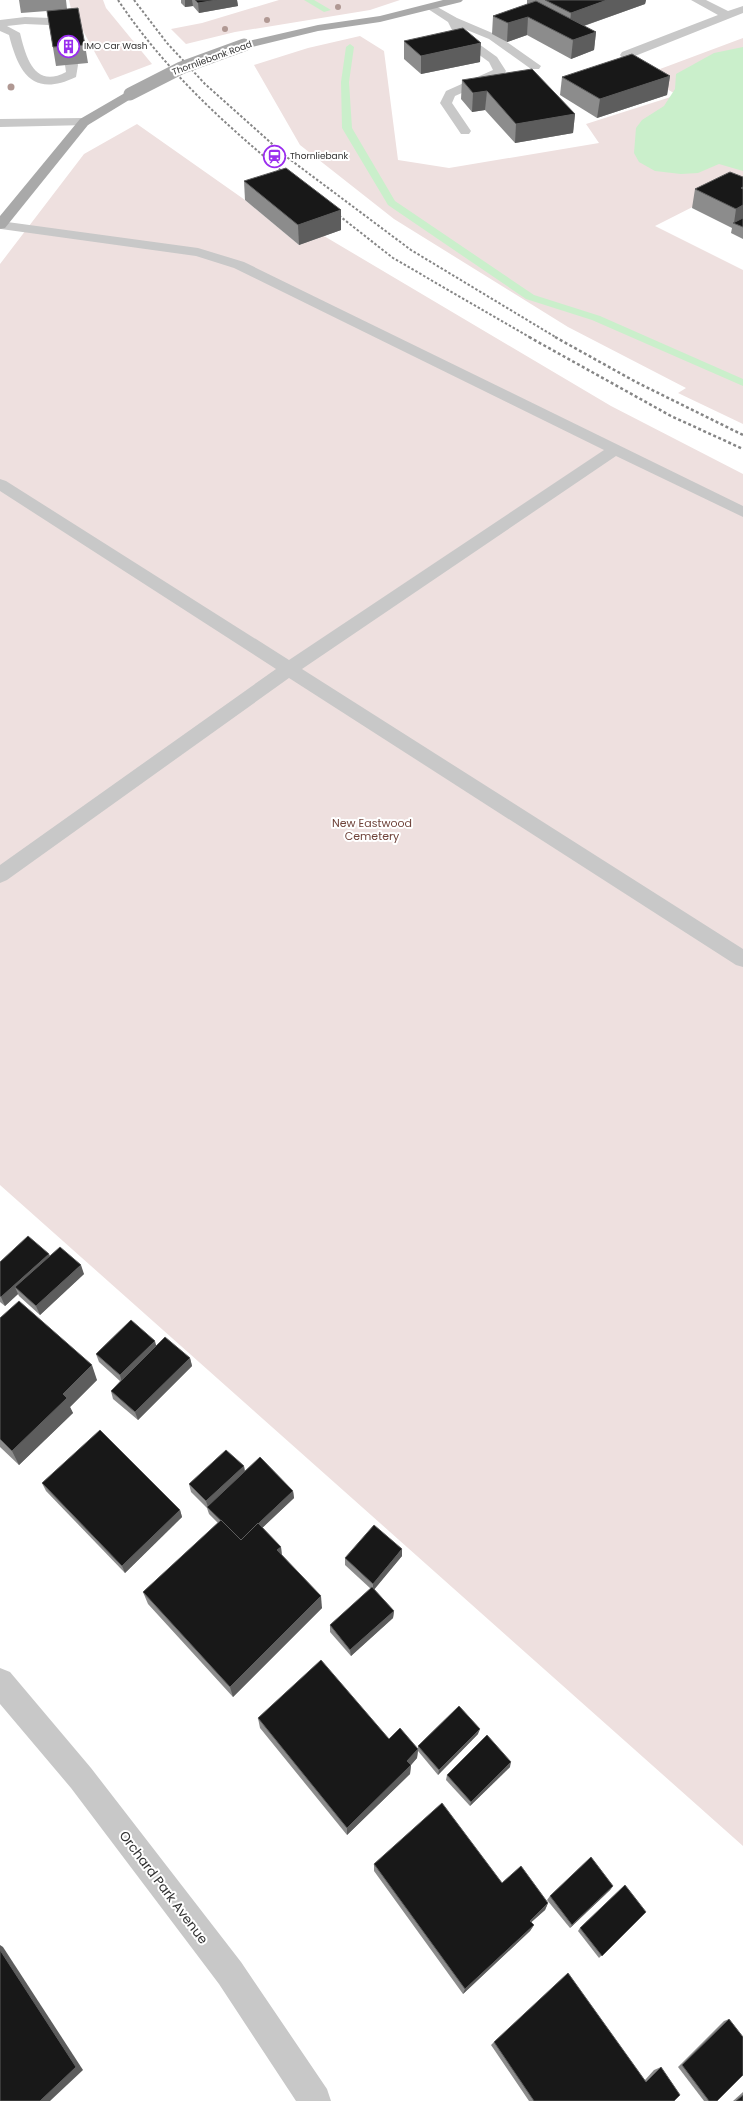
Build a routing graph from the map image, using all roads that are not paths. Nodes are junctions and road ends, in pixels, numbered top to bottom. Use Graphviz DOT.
graph roads {
  1 [pos="457,0"];
  2 [pos="697,0"];
  3 [pos="432,7"];
  4 [pos="743,9"];
  5 [pos="726,15"];
  6 [pos="454,20"];
  7 [pos="0,23"];
  8 [pos="0,27"];
  9 [pos="626,55"];
  10 [pos="536,66"];
  11 [pos="1,122"];
  12 [pos="84,122"];
  13 [pos="465,131"];
  14 [pos="0,225"];
  15 [pos="616,449"];
  16 [pos="0,484"];
  17 [pos="743,512"];
  18 [pos="289,669"];
  19 [pos="0,875"];
  20 [pos="741,955"];
  21 [pos="0,1682"];
  22 [pos="315,2101"];
  1 -- 3 [label="main road, Thornliebank Road"];
  2 -- 5 [label="street"];
  3 -- 6 [label="street"];
  3 -- 12 [label="main road, Thornliebank Road, bridge"];
  4 -- 5 [label="street"];
  5 -- 9 [label="street"];
  6 -- 10 [label="street"];
  6 -- 13 [label="street"];
  7 -- 8 [label="street"];
  11 -- 12 [label="street"];
  12 -- 14 [label="main road, Thornliebank Road"];
  14 -- 15 [label="street"];
  15 -- 17 [label="street"];
  15 -- 18 [label="street"];
  16 -- 18 [label="street"];
  18 -- 19 [label="street"];
  18 -- 20 [label="street"];
  21 -- 22 [label="street, Orchard Park Avenue"];
}
